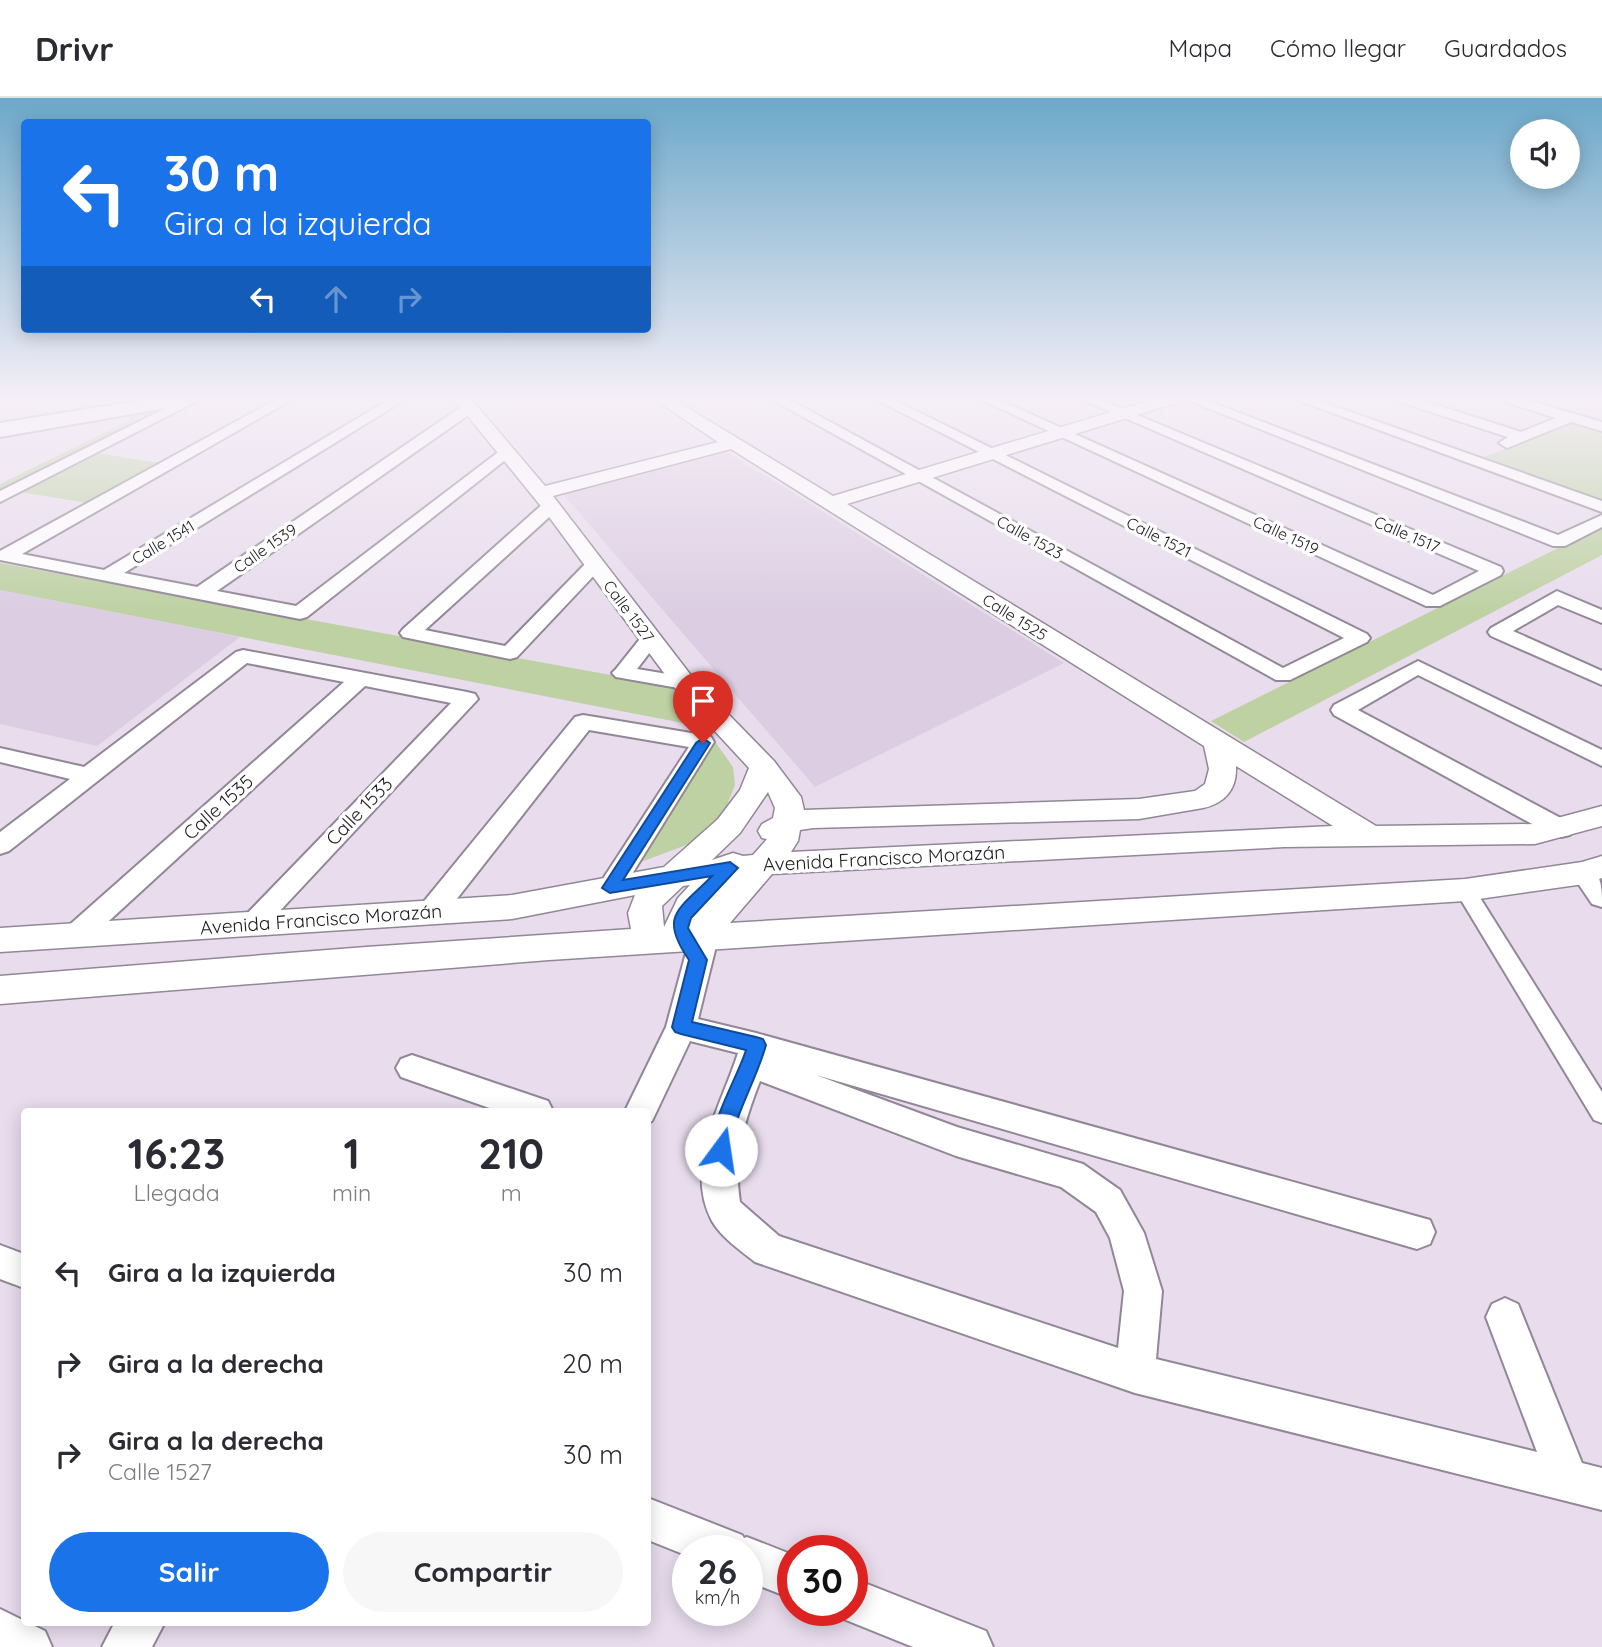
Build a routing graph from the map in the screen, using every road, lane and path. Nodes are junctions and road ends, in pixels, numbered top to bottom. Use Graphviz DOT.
graph roads {
  1 [pos="20,471"];
  2 [pos="51,471"];
  3 [pos="156,471"];
  4 [pos="279,471"];
  5 [pos="371,471"];
  6 [pos="482,471"];
  7 [pos="522,471"];
  8 [pos="641,471"];
  9 [pos="781,471"];
  10 [pos="910,471"];
  11 [pos="933,471"];
  12 [pos="1028,471"];
  13 [pos="1146,471"];
  14 [pos="1259,471"];
  15 [pos="1379,471"];
  16 [pos="1502,471"];
  17 [pos="918,476"];
  18 [pos="0,481"];
  19 [pos="0,497"];
  20 [pos="546,500"];
  21 [pos="833,502"];
  22 [pos="1602,507"];
  23 [pos="1602,520"];
  24 [pos="1559,542"];
  25 [pos="594,565"];
  26 [pos="1494,571"];
  27 [pos="107,576"];
  28 [pos="200,594"];
  29 [pos="1433,602"];
  30 [pos="300,613"];
  31 [pos="1602,617"];
  32 [pos="410,633"];
  33 [pos="1360,638"];
  34 [pos="650,639"];
  35 [pos="361,678"];
  36 [pos="1602,679"];
  37 [pos="684,683"];
  38 [pos="1217,742"];
  39 [pos="0,755"];
  40 [pos="1602,759"];
  41 [pos="764,767"];
  42 [pos="89,776"];
  43 [pos="1139,809"];
  44 [pos="1602,816"];
  45 [pos="788,822"];
  46 [pos="1561,829"];
  47 [pos="1369,835"];
  48 [pos="1239,839"];
  49 [pos="0,845"];
  50 [pos="763,864"];
  51 [pos="730,868"];
  52 [pos="675,876"];
  53 [pos="1596,879"];
  54 [pos="610,888"];
  55 [pos="1465,890"];
  56 [pos="431,912"];
  57 [pos="252,923"];
  58 [pos="76,935"];
  59 [pos="0,940"];
  60 [pos="685,944"];
  61 [pos="0,990"];
  62 [pos="681,1027"];
  63 [pos="754,1054"];
  64 [pos="412,1068"];
  65 [pos="528,1108"];
  66 [pos="642,1108"];
  67 [pos="1602,1113"];
  68 [pos="1417,1232"];
  69 [pos="0,1262"];
  70 [pos="21,1270"];
  71 [pos="1505,1317"];
  72 [pos="1135,1373"];
  73 [pos="1585,1485"];
  74 [pos="651,1520"];
  75 [pos="689,1535"];
  76 [pos="868,1606"];
  77 [pos="139,1626"];
  78 [pos="0,1632"];
  79 [pos="29,1647"];
  80 [pos="125,1647"];
  81 [pos="970,1647"];
  1 -- 18 [label="street"];
  2 -- 19 [label="street"];
  3 -- 27 [label="street"];
  4 -- 27 [label="street, Calle 1541"];
  5 -- 28 [label="street, Calle 1539"];
  6 -- 30 [label="street"];
  7 -- 20 [label="street, Calle 1527"];
  8 -- 20 [label="street"];
  9 -- 21 [label="street, Calle 1525"];
  10 -- 17 [label="street, Calle 1523"];
  11 -- 17 [label="street"];
  12 -- 33 [label="street, Calle 1521"];
  13 -- 29 [label="street, Calle 1519"];
  14 -- 26 [label="street, Calle 1517"];
  15 -- 24 [label="street"];
  16 -- 22 [label="street"];
  17 -- 21 [label="street"];
  17 -- 33 [label="street, Calle 1523"];
  20 -- 25 [label="street, Calle 1527"];
  20 -- 32 [label="street"];
  21 -- 38 [label="street, Calle 1525"];
  23 -- 24 [label="street"];
  25 -- 32 [label="street"];
  25 -- 34 [label="street, Calle 1527"];
  26 -- 29 [label="street"];
  27 -- 28 [label="street"];
  28 -- 30 [label="street"];
  31 -- 36 [label="street"];
  34 -- 37 [label="street, Calle 1527"];
  34 -- 37 [label="street"];
  35 -- 42 [label="street"];
  35 -- 57 [label="street, Calle 1533"];
  35 -- 58 [label="street, Calle 1535"];
  37 -- 41 [label="street, Calle 1527"];
  38 -- 43 [label="street"];
  38 -- 47 [label="street, Calle 1525"];
  39 -- 42 [label="street"];
  40 -- 46 [label="street"];
  41 -- 45 [label="street, Calle 1527"];
  41 -- 52 [label="street"];
  42 -- 49 [label="street"];
  43 -- 45 [label="street"];
  43 -- 48 [label="street"];
  44 -- 46 [label="street, Avenida Francisco Morazán"];
  45 -- 50 [label="street"];
  45 -- 51 [label="street"];
  46 -- 47 [label="street, Avenida Francisco Morazán"];
  47 -- 48 [label="street, Avenida Francisco Morazán"];
  48 -- 50 [label="street, Avenida Francisco Morazán"];
  50 -- 51 [label="street, Avenida Francisco Morazán"];
  50 -- 60 [label="street"];
  51 -- 52 [label="street, Avenida Francisco Morazán"];
  51 -- 60 [label="street"];
  52 -- 54 [label="street, Avenida Francisco Morazán"];
  52 -- 60 [label="street"];
  53 -- 55 [label="street"];
  54 -- 56 [label="street, Avenida Francisco Morazán"];
  54 -- 56 [label="street"];
  55 -- 60 [label="street"];
  55 -- 67 [label="street"];
  56 -- 57 [label="street, Avenida Francisco Morazán"];
  57 -- 58 [label="street, Avenida Francisco Morazán"];
  58 -- 59 [label="street, Avenida Francisco Morazán"];
  60 -- 61 [label="street"];
  60 -- 62 [label="street"];
  62 -- 63 [label="street"];
  62 -- 66 [label="street"];
  63 -- 68 [label="street"];
  63 -- 72 [label="street"];
  63 -- 72 [label="street"];
  64 -- 65 [label="street"];
  69 -- 70 [label="street"];
  71 -- 73 [label="street"];
  72 -- 73 [label="street"];
  74 -- 75 [label="street"];
  76 -- 81 [label="street"];
  77 -- 80 [label="street"];
  78 -- 79 [label="street"];
}
